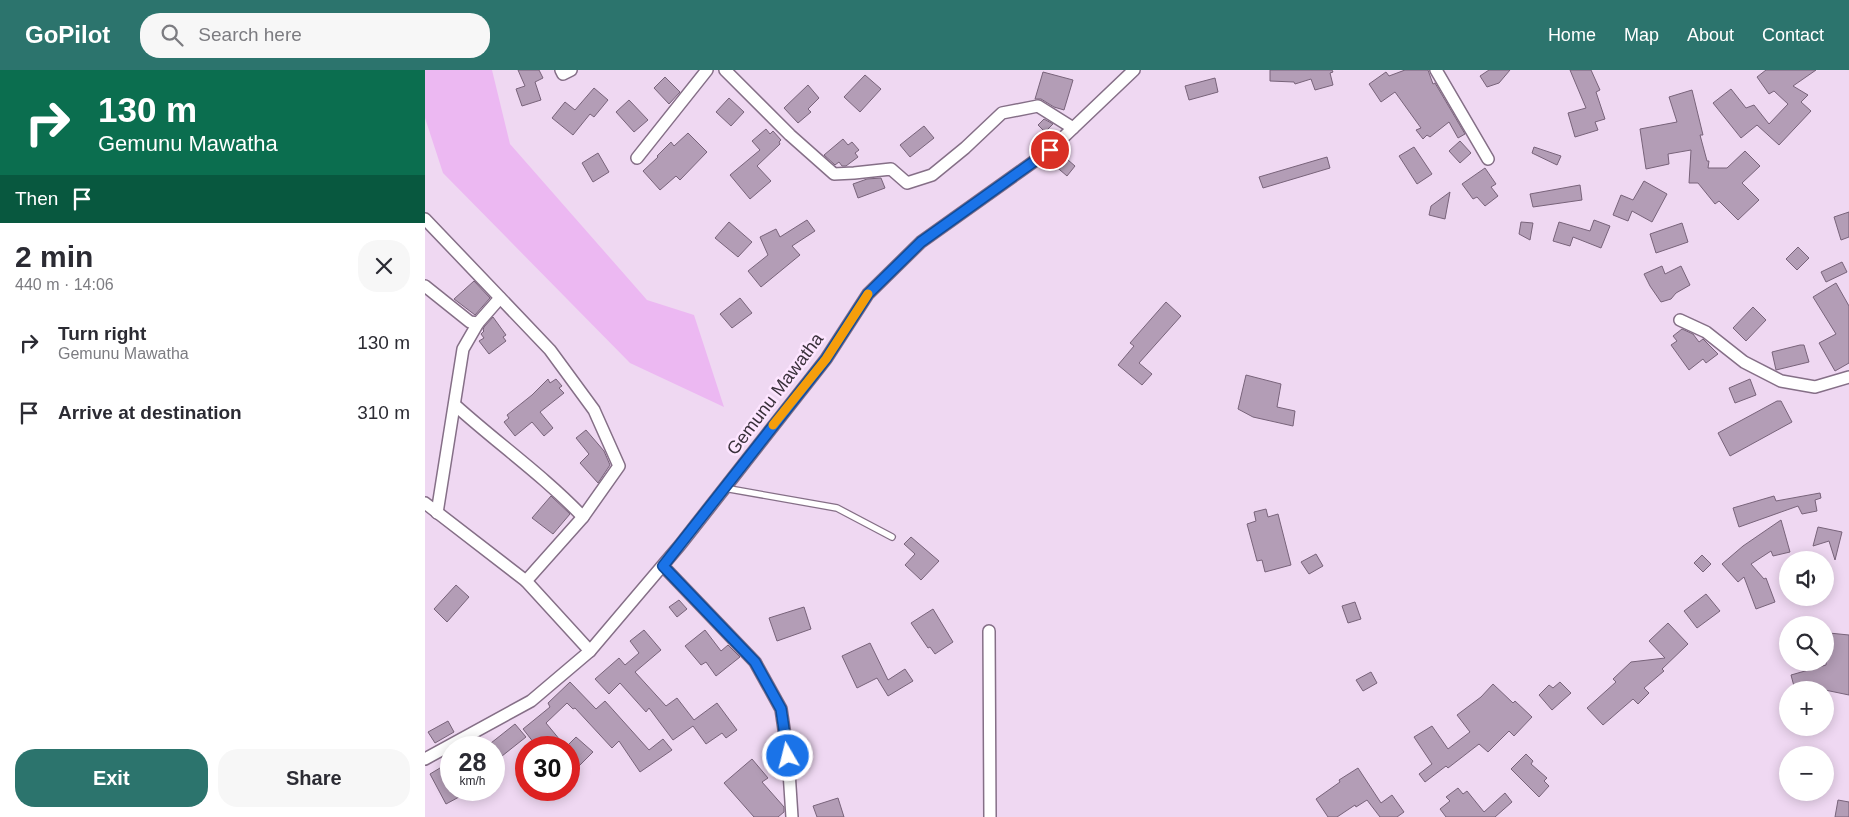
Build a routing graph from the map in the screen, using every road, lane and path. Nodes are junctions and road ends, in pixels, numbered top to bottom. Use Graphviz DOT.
graph roads {
  1 [pos="561,70"];
  2 [pos="571,70"];
  3 [pos="707,70"];
  4 [pos="725,70"];
  5 [pos="1134,70"];
  6 [pos="1435,70"];
  7 [pos="1073,128"];
  8 [pos="637,158"];
  9 [pos="1488,159"];
  10 [pos="425,219"];
  11 [pos="425,286"];
  12 [pos="500,298"];
  13 [pos="1680,320"];
  14 [pos="478,323"];
  15 [pos="1849,377"];
  16 [pos="455,404"];
  17 [pos="724,488"];
  18 [pos="425,503"];
  19 [pos="437,513"];
  20 [pos="583,517"];
  21 [pos="892,537"];
  22 [pos="663,566"];
  23 [pos="526,580"];
  24 [pos="989,631"];
  25 [pos="591,651"];
  26 [pos="425,759"];
  27 [pos="792,817"];
  28 [pos="990,817"];
  1 -- 2 [label="street"];
  3 -- 8 [label="street"];
  4 -- 7 [label="street"];
  5 -- 7 [label="street, Gemunu Mawatha"];
  6 -- 9 [label="street"];
  7 -- 17 [label="street, Gemunu Mawatha"];
  10 -- 12 [label="street"];
  11 -- 14 [label="street"];
  12 -- 14 [label="street"];
  12 -- 20 [label="street"];
  13 -- 15 [label="street"];
  14 -- 16 [label="street"];
  16 -- 19 [label="street"];
  16 -- 20 [label="street"];
  17 -- 21 [label="lane"];
  17 -- 22 [label="street, Gemunu Mawatha"];
  18 -- 19 [label="street"];
  19 -- 23 [label="street"];
  20 -- 23 [label="street"];
  22 -- 25 [label="street, Gemunu Mawatha"];
  22 -- 27 [label="street"];
  23 -- 25 [label="street"];
  24 -- 28 [label="street"];
  25 -- 26 [label="street, Gemunu Mawatha"];
}
